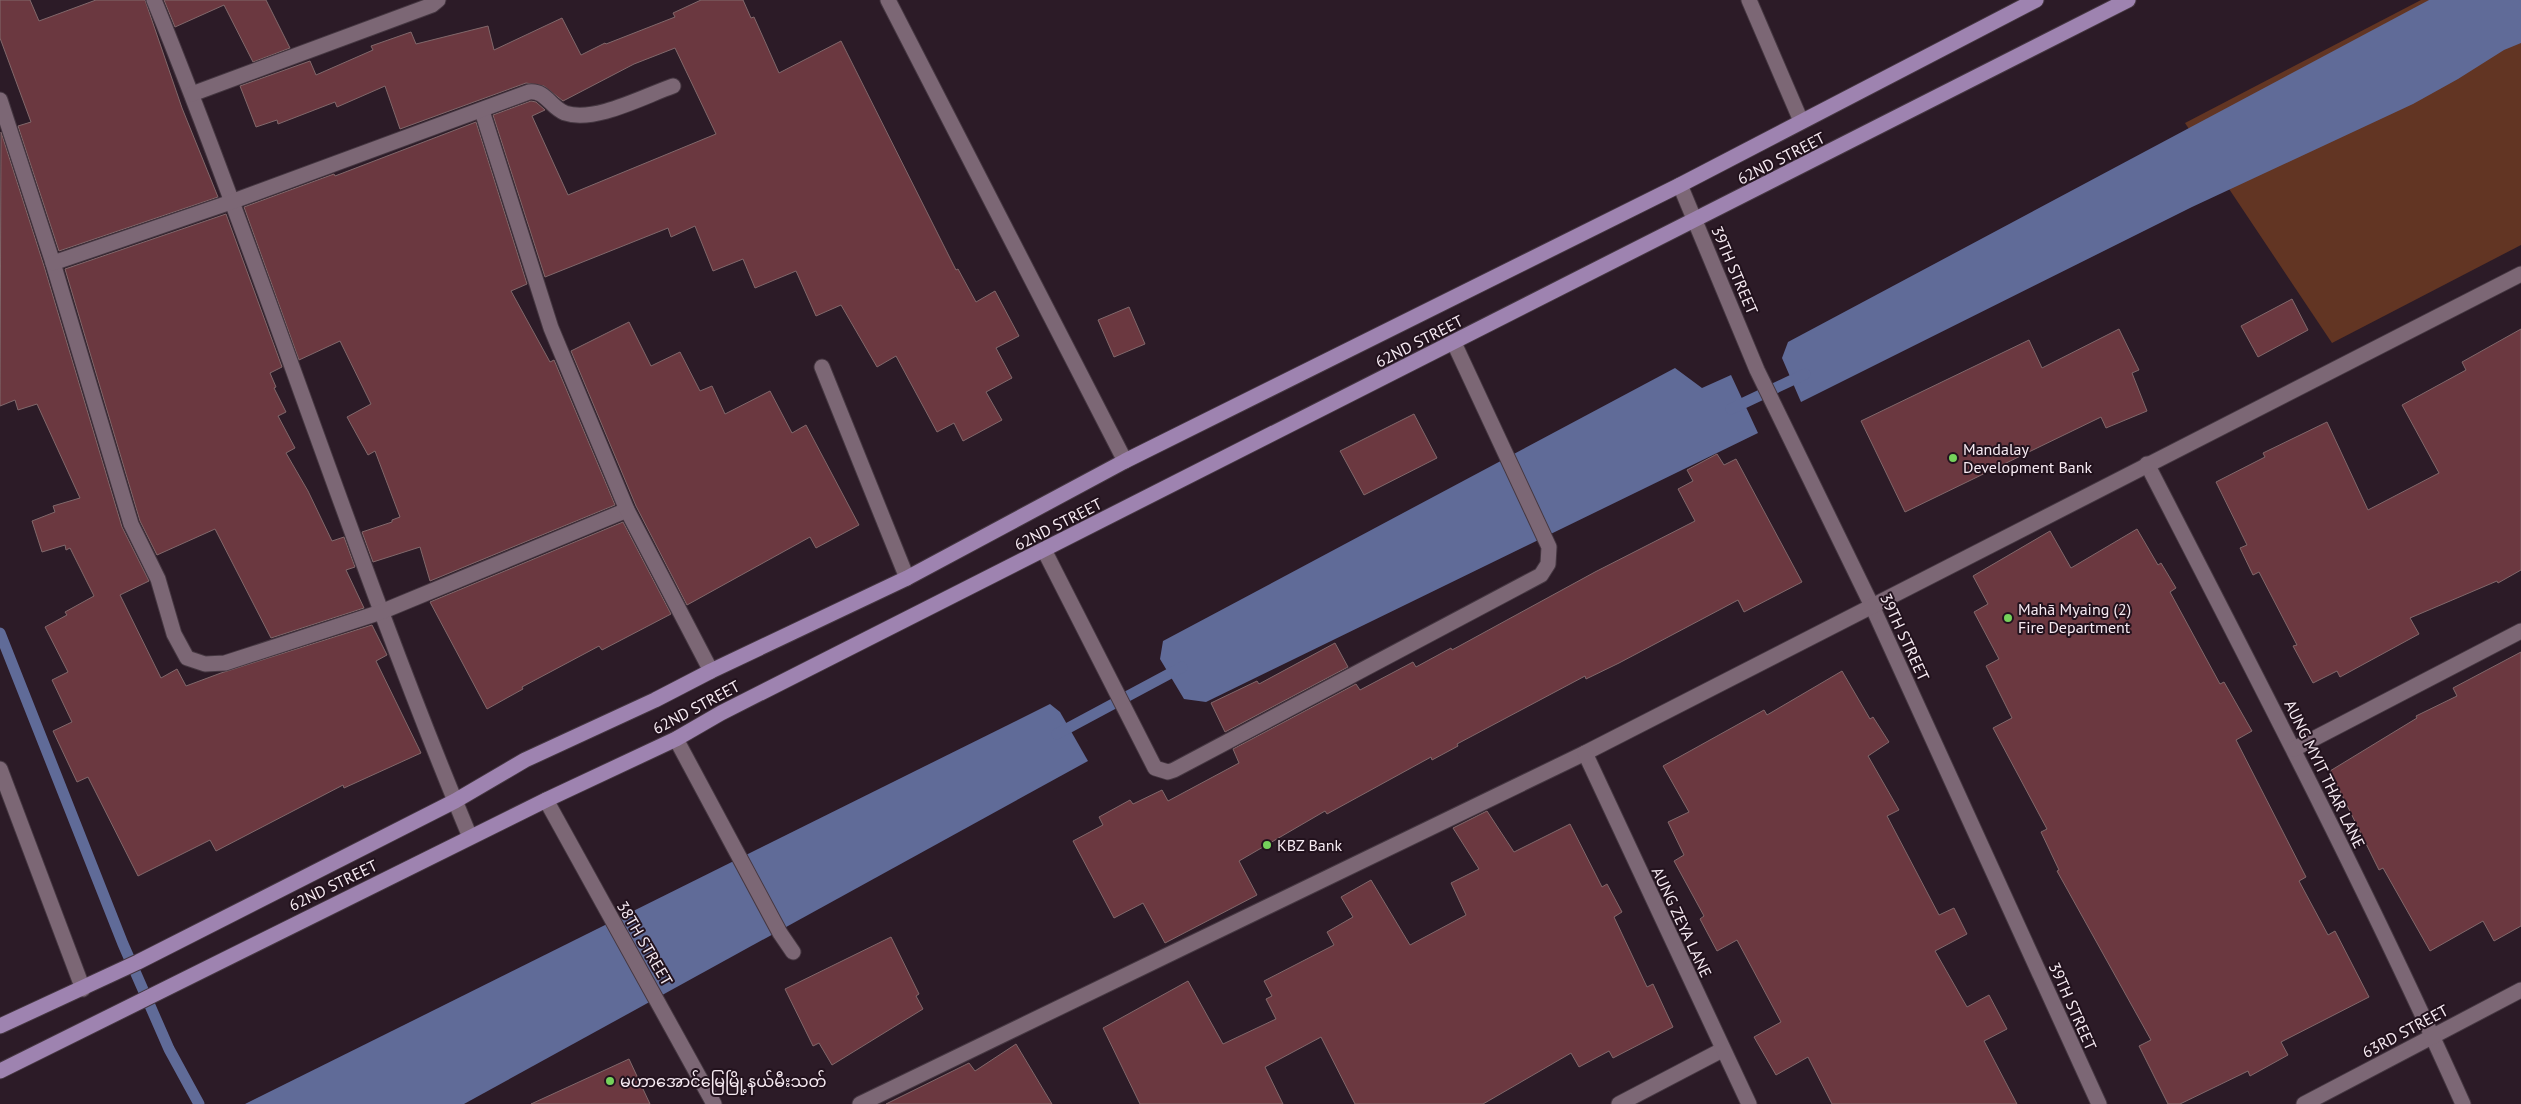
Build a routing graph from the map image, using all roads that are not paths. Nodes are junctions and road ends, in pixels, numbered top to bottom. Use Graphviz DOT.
graph roads {
  1 [pos="154,0"];
  2 [pos="438,0"];
  3 [pos="888,0"];
  4 [pos="1749,0"];
  5 [pos="2036,0"];
  6 [pos="2128,0"];
  7 [pos="673,86"];
  8 [pos="192,94"];
  9 [pos="0,100"];
  10 [pos="482,110"];
  11 [pos="1800,121"];
  12 [pos="1680,185"];
  13 [pos="231,202"];
  14 [pos="1695,221"];
  15 [pos="53,262"];
  16 [pos="2521,274"];
  17 [pos="1454,343"];
  18 [pos="822,366"];
  19 [pos="1125,461"];
  20 [pos="2147,464"];
  21 [pos="627,510"];
  22 [pos="1044,550"];
  23 [pos="907,578"];
  24 [pos="1872,606"];
  25 [pos="381,612"];
  26 [pos="2521,631"];
  27 [pos="711,671"];
  28 [pos="676,739"];
  29 [pos="2294,749"];
  30 [pos="1585,753"];
  31 [pos="0,769"];
  32 [pos="546,800"];
  33 [pos="455,801"];
  34 [pos="470,837"];
  35 [pos="793,952"];
  36 [pos="83,989"];
  37 [pos="2521,990"];
  38 [pos="0,1026"];
  39 [pos="2433,1036"];
  40 [pos="1722,1050"];
  41 [pos="0,1071"];
  42 [pos="714,1104"];
  43 [pos="860,1104"];
  44 [pos="1619,1104"];
  45 [pos="1748,1104"];
  46 [pos="2099,1104"];
  47 [pos="2304,1104"];
  48 [pos="2463,1104"];
  1 -- 8 [label="street"];
  2 -- 8 [label="street"];
  3 -- 19 [label="street"];
  4 -- 11 [label="street"];
  5 -- 11 [label="main road, 62ND STREET"];
  6 -- 14 [label="main road, 62ND STREET"];
  7 -- 10 [label="street"];
  8 -- 13 [label="street"];
  9 -- 15 [label="street"];
  10 -- 13 [label="street"];
  10 -- 21 [label="street"];
  11 -- 12 [label="main road, 62ND STREET"];
  12 -- 14 [label="street, 39TH STREET"];
  12 -- 19 [label="main road, 62ND STREET"];
  13 -- 15 [label="street"];
  13 -- 25 [label="street"];
  14 -- 17 [label="main road, 62ND STREET"];
  14 -- 24 [label="street, 39TH STREET"];
  15 -- 25 [label="street"];
  16 -- 20 [label="street"];
  17 -- 22 [label="main road, 62ND STREET"];
  17 -- 22 [label="street"];
  18 -- 23 [label="street"];
  19 -- 23 [label="main road, 62ND STREET"];
  20 -- 24 [label="street"];
  20 -- 29 [label="street, AUNG MYIT THAR LANE"];
  21 -- 25 [label="street"];
  21 -- 27 [label="street"];
  22 -- 28 [label="main road, 62ND STREET"];
  23 -- 27 [label="main road, 62ND STREET"];
  24 -- 30 [label="street"];
  24 -- 46 [label="street, 39TH STREET"];
  25 -- 33 [label="street"];
  26 -- 29 [label="street"];
  27 -- 33 [label="main road, 62ND STREET"];
  28 -- 32 [label="main road, 62ND STREET"];
  28 -- 35 [label="street"];
  29 -- 39 [label="street, AUNG MYIT THAR LANE"];
  30 -- 40 [label="street, AUNG ZEYA LANE"];
  30 -- 43 [label="street"];
  31 -- 36 [label="street"];
  32 -- 34 [label="main road, 62ND STREET"];
  32 -- 42 [label="street, 38TH STREET"];
  33 -- 34 [label="street"];
  33 -- 36 [label="main road, 62ND STREET"];
  34 -- 41 [label="main road, 62ND STREET"];
  36 -- 38 [label="main road, 62ND STREET"];
  37 -- 39 [label="street, 63RD STREET"];
  39 -- 47 [label="street, 63RD STREET"];
  39 -- 48 [label="street, AUNG MYIT THAR LANE"];
  40 -- 44 [label="street"];
  40 -- 45 [label="street, AUNG ZEYA LANE"];
}
